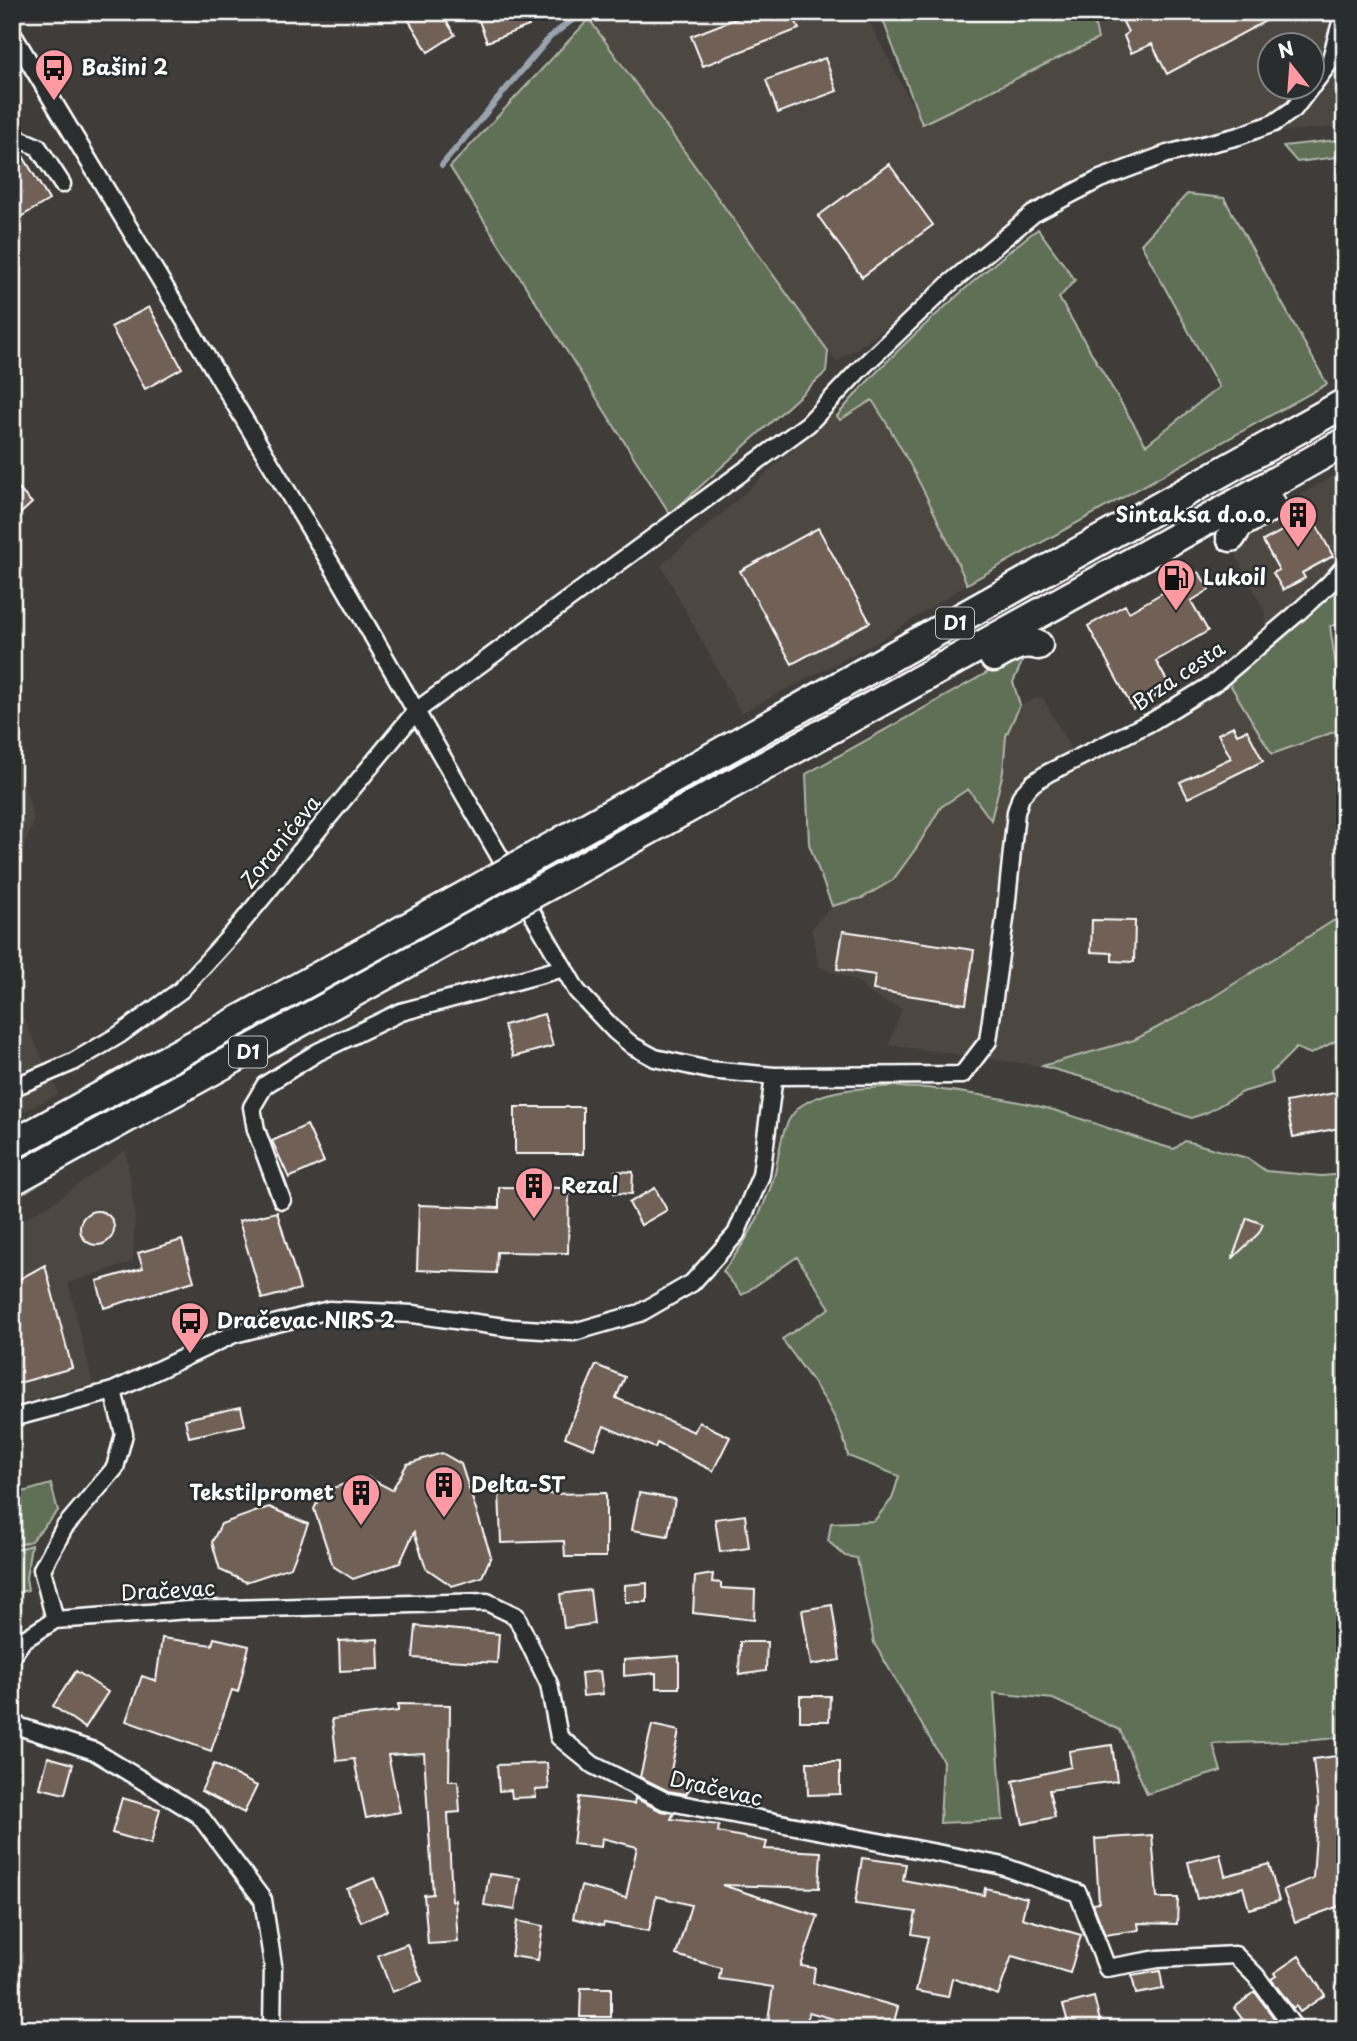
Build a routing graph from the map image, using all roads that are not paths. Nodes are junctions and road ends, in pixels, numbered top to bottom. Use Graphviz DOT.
graph roads {
  1 [pos="1345,12"];
  2 [pos="12,33"];
  3 [pos="1326,67"];
  4 [pos="1299,102"];
  5 [pos="12,143"];
  6 [pos="62,184"];
  7 [pos="1345,403"];
  8 [pos="1334,448"];
  9 [pos="1231,537"];
  10 [pos="1345,566"];
  11 [pos="1038,645"];
  12 [pos="951,663"];
  13 [pos="416,711"];
  14 [pos="564,968"];
  15 [pos="774,1076"];
  16 [pos="12,1088"];
  17 [pos="12,1145"];
  18 [pos="12,1181"];
  19 [pos="282,1200"];
  20 [pos="113,1391"];
  21 [pos="12,1418"];
  22 [pos="55,1620"];
  23 [pos="12,1656"];
  24 [pos="12,1719"];
  25 [pos="272,2029"];
  26 [pos="1295,2029"];
  1 -- 3 [label="street"];
  2 -- 13 [label="street"];
  4 -- 13 [label="street, Zoranićeva"];
  5 -- 6 [label="street"];
  7 -- 17 [label="highway, D1, bridge"];
  8 -- 9 [label="highway"];
  8 -- 12 [label="highway, D1"];
  10 -- 15 [label="street, Brza cesta"];
  11 -- 12 [label="highway"];
  12 -- 18 [label="highway, D1, bridge"];
  13 -- 14 [label="street"];
  13 -- 16 [label="street, Zoranićeva"];
  14 -- 15 [label="street"];
  14 -- 19 [label="street"];
  15 -- 20 [label="street"];
  20 -- 21 [label="street"];
  20 -- 22 [label="street"];
  22 -- 23 [label="street, Dračevac"];
  22 -- 26 [label="street, Dračevac"];
  24 -- 25 [label="street"];
}
